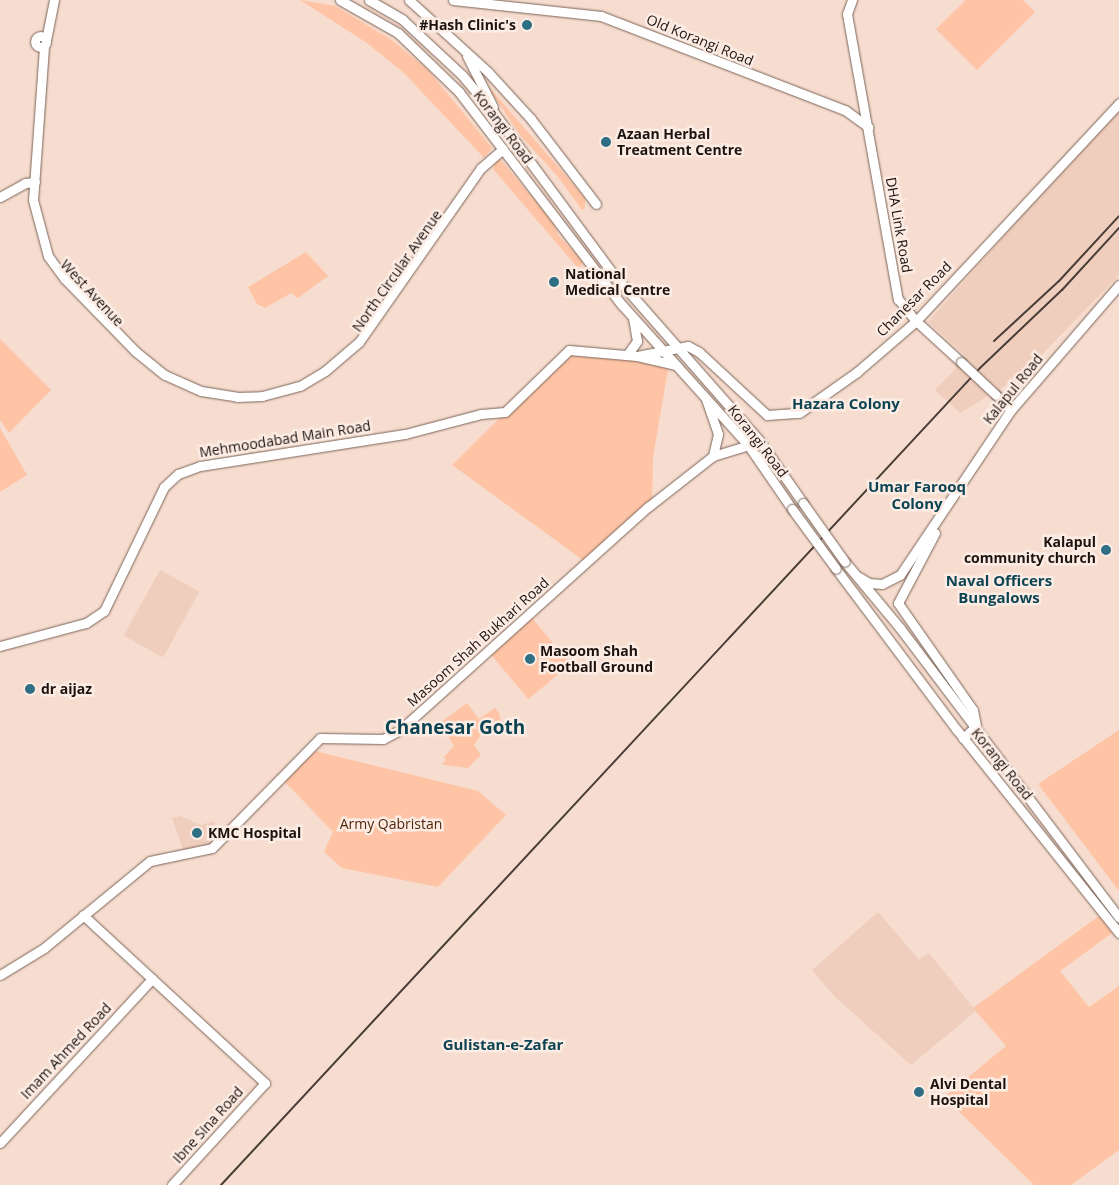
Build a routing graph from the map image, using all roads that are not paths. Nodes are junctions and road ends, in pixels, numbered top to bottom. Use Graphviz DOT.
graph roads {
  1 [pos="52,0"];
  2 [pos="340,0"];
  3 [pos="369,0"];
  4 [pos="409,0"];
  5 [pos="421,0"];
  6 [pos="453,0"];
  7 [pos="852,0"];
  8 [pos="417,9"];
  9 [pos="468,56"];
  10 [pos="1119,103"];
  11 [pos="494,113"];
  12 [pos="868,127"];
  13 [pos="503,149"];
  14 [pos="32,184"];
  15 [pos="0,197"];
  16 [pos="0,203"];
  17 [pos="596,204"];
  18 [pos="1119,285"];
  19 [pos="633,316"];
  20 [pos="916,321"];
  21 [pos="676,348"];
  22 [pos="663,352"];
  23 [pos="632,355"];
  24 [pos="676,365"];
  25 [pos="201,393"];
  26 [pos="706,399"];
  27 [pos="1011,410"];
  28 [pos="748,446"];
  29 [pos="714,456"];
  30 [pos="940,519"];
  31 [pos="855,574"];
  32 [pos="0,646"];
  33 [pos="974,729"];
  34 [pos="963,738"];
  35 [pos="83,915"];
  36 [pos="1119,918"];
  37 [pos="1119,933"];
  38 [pos="0,975"];
  39 [pos="152,979"];
  40 [pos="0,1143"];
  41 [pos="172,1185"];
  1 -- 14 [label="street, West Avenue"];
  2 -- 13 [label="street, Korangi Road"];
  3 -- 11 [label="street, Korangi Road"];
  4 -- 8 [label="street"];
  5 -- 8 [label="street"];
  6 -- 12 [label="street, Old Korangi Road"];
  7 -- 12 [label="street, DHA Link Road"];
  8 -- 9 [label="street"];
  9 -- 11 [label="street"];
  9 -- 17 [label="street"];
  10 -- 20 [label="street, Chanesar Road"];
  11 -- 21 [label="street, Korangi Road"];
  12 -- 20 [label="street, DHA Link Road"];
  13 -- 19 [label="street, Korangi Road"];
  13 -- 25 [label="street, North Circular Avenue"];
  14 -- 15 [label="street"];
  14 -- 16 [label="street"];
  14 -- 25 [label="street, West Avenue"];
  14 -- 25 [label="street, West Avenue"];
  18 -- 27 [label="street, Kalapul Road"];
  19 -- 22 [label="street, Korangi Road"];
  19 -- 23 [label="street"];
  20 -- 21 [label="street, Chanesar Road"];
  20 -- 27 [label="street, DHA Link Road, bridge"];
  21 -- 22 [label="street"];
  21 -- 31 [label="street, Korangi Road, bridge"];
  22 -- 23 [label="street"];
  22 -- 24 [label="street, Korangi Road"];
  23 -- 24 [label="street"];
  23 -- 32 [label="street, Mehmoodabad Main Road"];
  24 -- 26 [label="street, Korangi Road"];
  26 -- 28 [label="street, Korangi Road"];
  26 -- 29 [label="street"];
  27 -- 30 [label="street, Kalapul Road"];
  28 -- 29 [label="street, Masoom Shah Bukhari Road"];
  28 -- 34 [label="street, Korangi Road, bridge"];
  29 -- 35 [label="street, Masoom Shah Bukhari Road"];
  30 -- 31 [label="street"];
  30 -- 33 [label="street"];
  31 -- 33 [label="street, Korangi Road"];
  33 -- 34 [label="street"];
  33 -- 36 [label="street, Korangi Road"];
  34 -- 37 [label="street, Korangi Road"];
  35 -- 38 [label="street, Masoom Shah Bukhari Road"];
  35 -- 39 [label="street"];
  39 -- 40 [label="street, Imam Ahmed Road"];
  39 -- 41 [label="street, Ibne Sina Road"];
}
